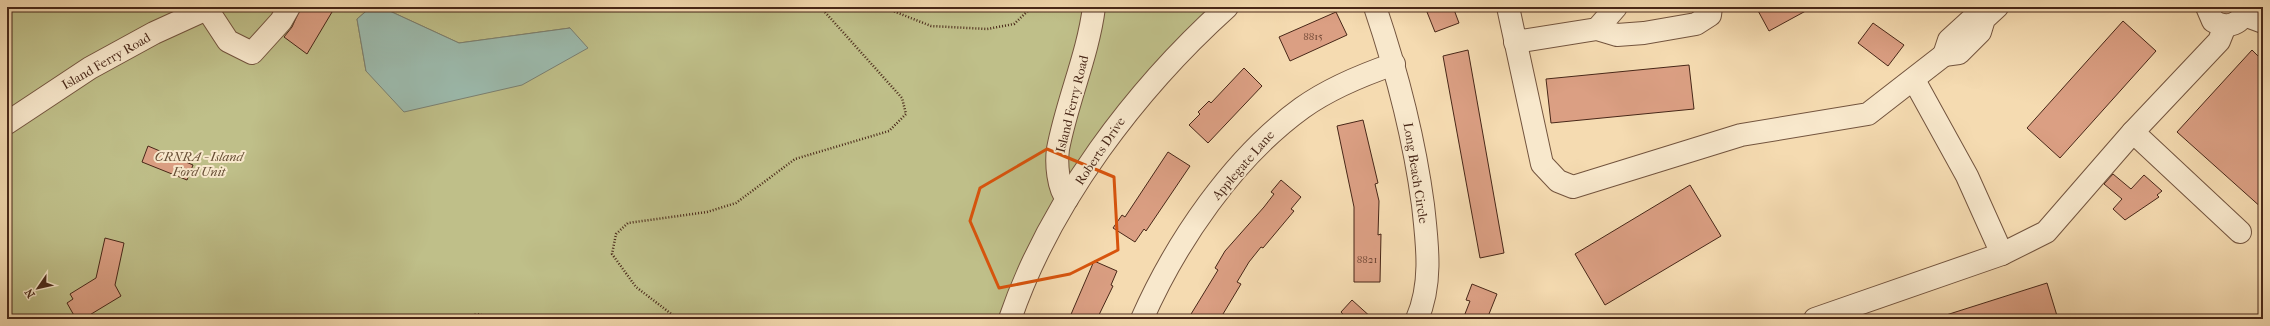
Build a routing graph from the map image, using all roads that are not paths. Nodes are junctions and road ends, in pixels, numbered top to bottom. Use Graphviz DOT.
graph roads {
  1 [pos="289,7"];
  2 [pos="1094,7"];
  3 [pos="1227,7"];
  4 [pos="1375,7"];
  5 [pos="1508,7"];
  6 [pos="1616,7"];
  7 [pos="1711,7"];
  8 [pos="2207,7"];
  9 [pos="209,8"];
  10 [pos="1991,13"];
  11 [pos="2251,15"];
  12 [pos="2225,26"];
  13 [pos="1597,29"];
  14 [pos="1515,42"];
  15 [pos="1394,64"];
  16 [pos="1914,80"];
  17 [pos="7,123"];
  18 [pos="2133,132"];
  19 [pos="1067,199"];
  20 [pos="2240,232"];
  21 [pos="2002,254"];
  22 [pos="1010,319"];
  23 [pos="1142,319"];
  24 [pos="1417,319"];
  25 [pos="1815,319"];
  1 -- 9 [label="street"];
  2 -- 19 [label="street, Island Ferry Road"];
  3 -- 19 [label="street, Roberts Drive"];
  4 -- 15 [label="street, Long Beach Circle"];
  5 -- 14 [label="street"];
  6 -- 13 [label="street"];
  7 -- 13 [label="street"];
  8 -- 12 [label="street"];
  9 -- 17 [label="street, Island Ferry Road"];
  10 -- 16 [label="street"];
  11 -- 12 [label="street"];
  12 -- 18 [label="street"];
  13 -- 14 [label="street"];
  14 -- 16 [label="street"];
  15 -- 23 [label="street, Applegate Lane"];
  15 -- 24 [label="street, Long Beach Circle"];
  16 -- 21 [label="street"];
  18 -- 20 [label="street"];
  18 -- 21 [label="street"];
  19 -- 22 [label="street, Roberts Drive"];
  21 -- 25 [label="street"];
}
